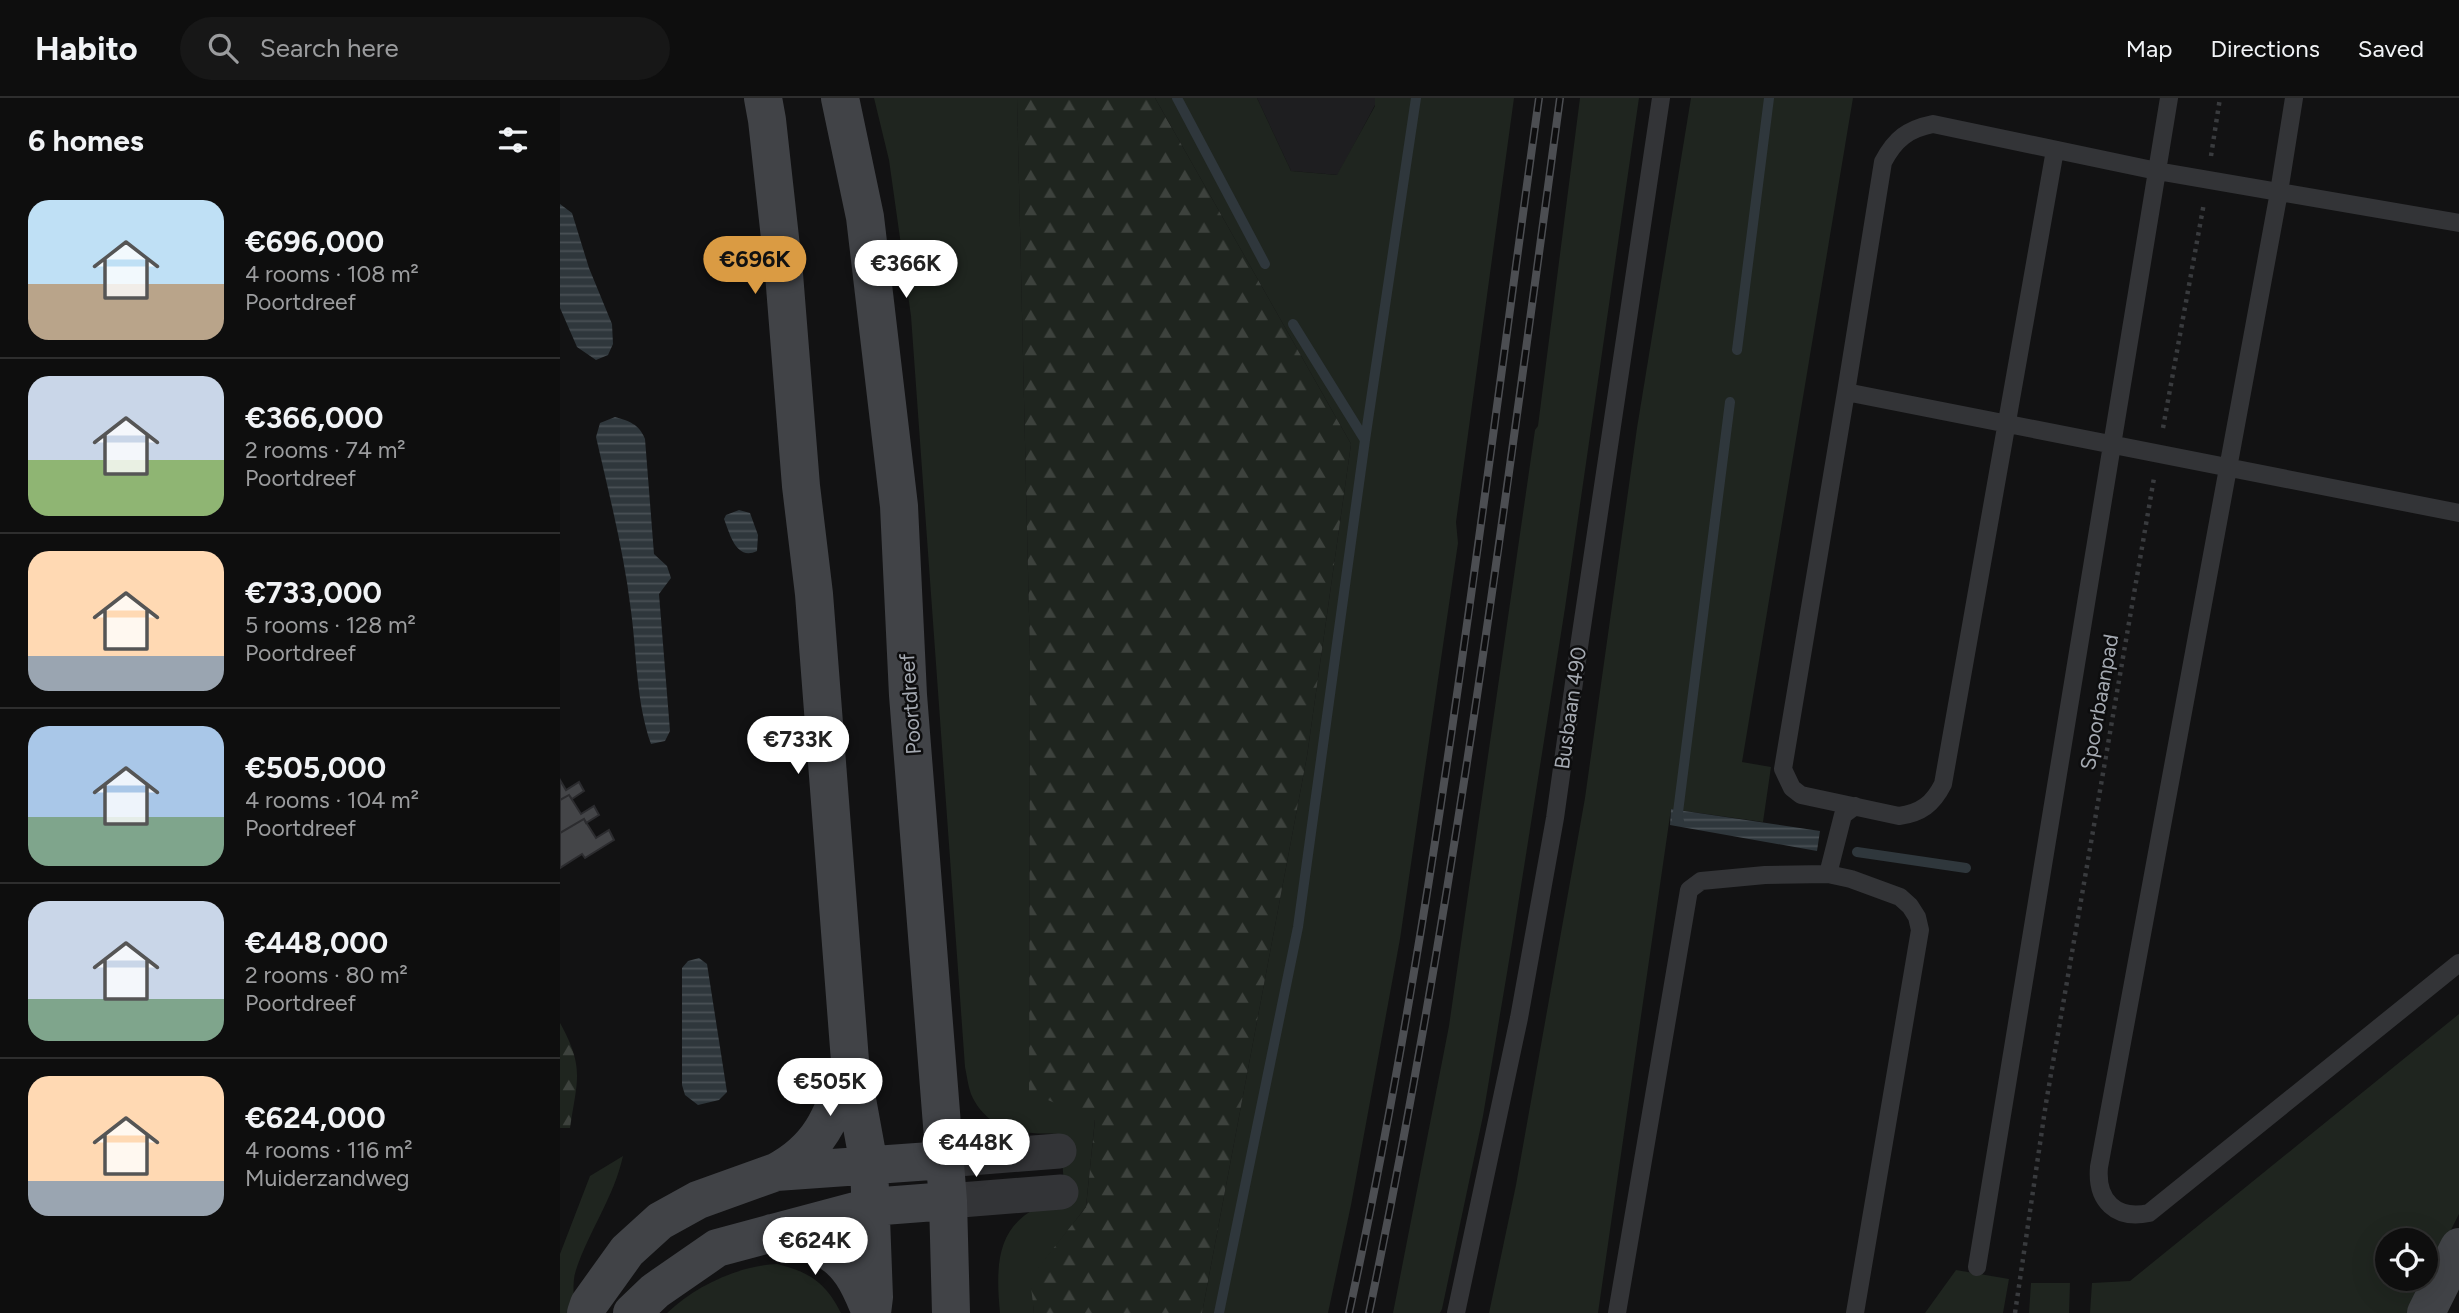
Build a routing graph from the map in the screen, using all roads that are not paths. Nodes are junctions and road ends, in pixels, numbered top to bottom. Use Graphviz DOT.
graph roads {
  1 [pos="763,98"];
  2 [pos="840,98"];
  3 [pos="1661,98"];
  4 [pos="2169,98"];
  5 [pos="2294,98"];
  6 [pos="2055,150"];
  7 [pos="2157,171"];
  8 [pos="2279,192"];
  9 [pos="2459,223"];
  10 [pos="1846,392"];
  11 [pos="2007,424"];
  12 [pos="2112,445"];
  13 [pos="2228,468"];
  14 [pos="2459,513"];
  15 [pos="1855,806"];
  16 [pos="1828,874"];
  17 [pos="2459,963"];
  18 [pos="850,1060"];
  19 [pos="1059,1151"];
  20 [pos="945,1160"];
  21 [pos="869,1165"];
  22 [pos="776,1172"];
  23 [pos="1061,1192"];
  24 [pos="948,1201"];
  25 [pos="870,1207"];
  26 [pos="772,1233"];
  27 [pos="2459,1247"];
  28 [pos="1977,1267"];
  29 [pos="586,1313"];
  30 [pos="632,1313"];
  31 [pos="872,1313"];
  32 [pos="951,1313"];
  33 [pos="1456,1313"];
  34 [pos="1617,1313"];
  35 [pos="1855,1313"];
  36 [pos="2426,1313"];
  1 -- 18 [label="main road"];
  2 -- 20 [label="main road, Poortdreef"];
  3 -- 33 [label="lane, Busbaan 490"];
  4 -- 7 [label="lane"];
  5 -- 8 [label="lane"];
  6 -- 7 [label="lane"];
  6 -- 10 [label="lane"];
  6 -- 11 [label="lane"];
  7 -- 8 [label="lane"];
  7 -- 12 [label="lane"];
  8 -- 9 [label="lane"];
  8 -- 13 [label="lane"];
  10 -- 11 [label="lane"];
  10 -- 15 [label="lane"];
  11 -- 12 [label="lane"];
  11 -- 15 [label="lane"];
  12 -- 13 [label="lane"];
  12 -- 28 [label="lane"];
  13 -- 14 [label="lane"];
  13 -- 17 [label="lane"];
  15 -- 16 [label="lane"];
  16 -- 34 [label="lane"];
  16 -- 35 [label="lane"];
  18 -- 21 [label="main road"];
  18 -- 22 [label="main road"];
  19 -- 20 [label="street"];
  20 -- 21 [label="main road"];
  20 -- 24 [label="main road, Poortdreef"];
  21 -- 22 [label="main road"];
  21 -- 25 [label="main road"];
  22 -- 29 [label="main road"];
  23 -- 24 [label="street"];
  24 -- 25 [label="main road"];
  24 -- 32 [label="main road, Poortdreef"];
  25 -- 26 [label="main road"];
  25 -- 31 [label="main road"];
  26 -- 30 [label="main road"];
  26 -- 31 [label="main road"];
  27 -- 36 [label="main road"];
}
